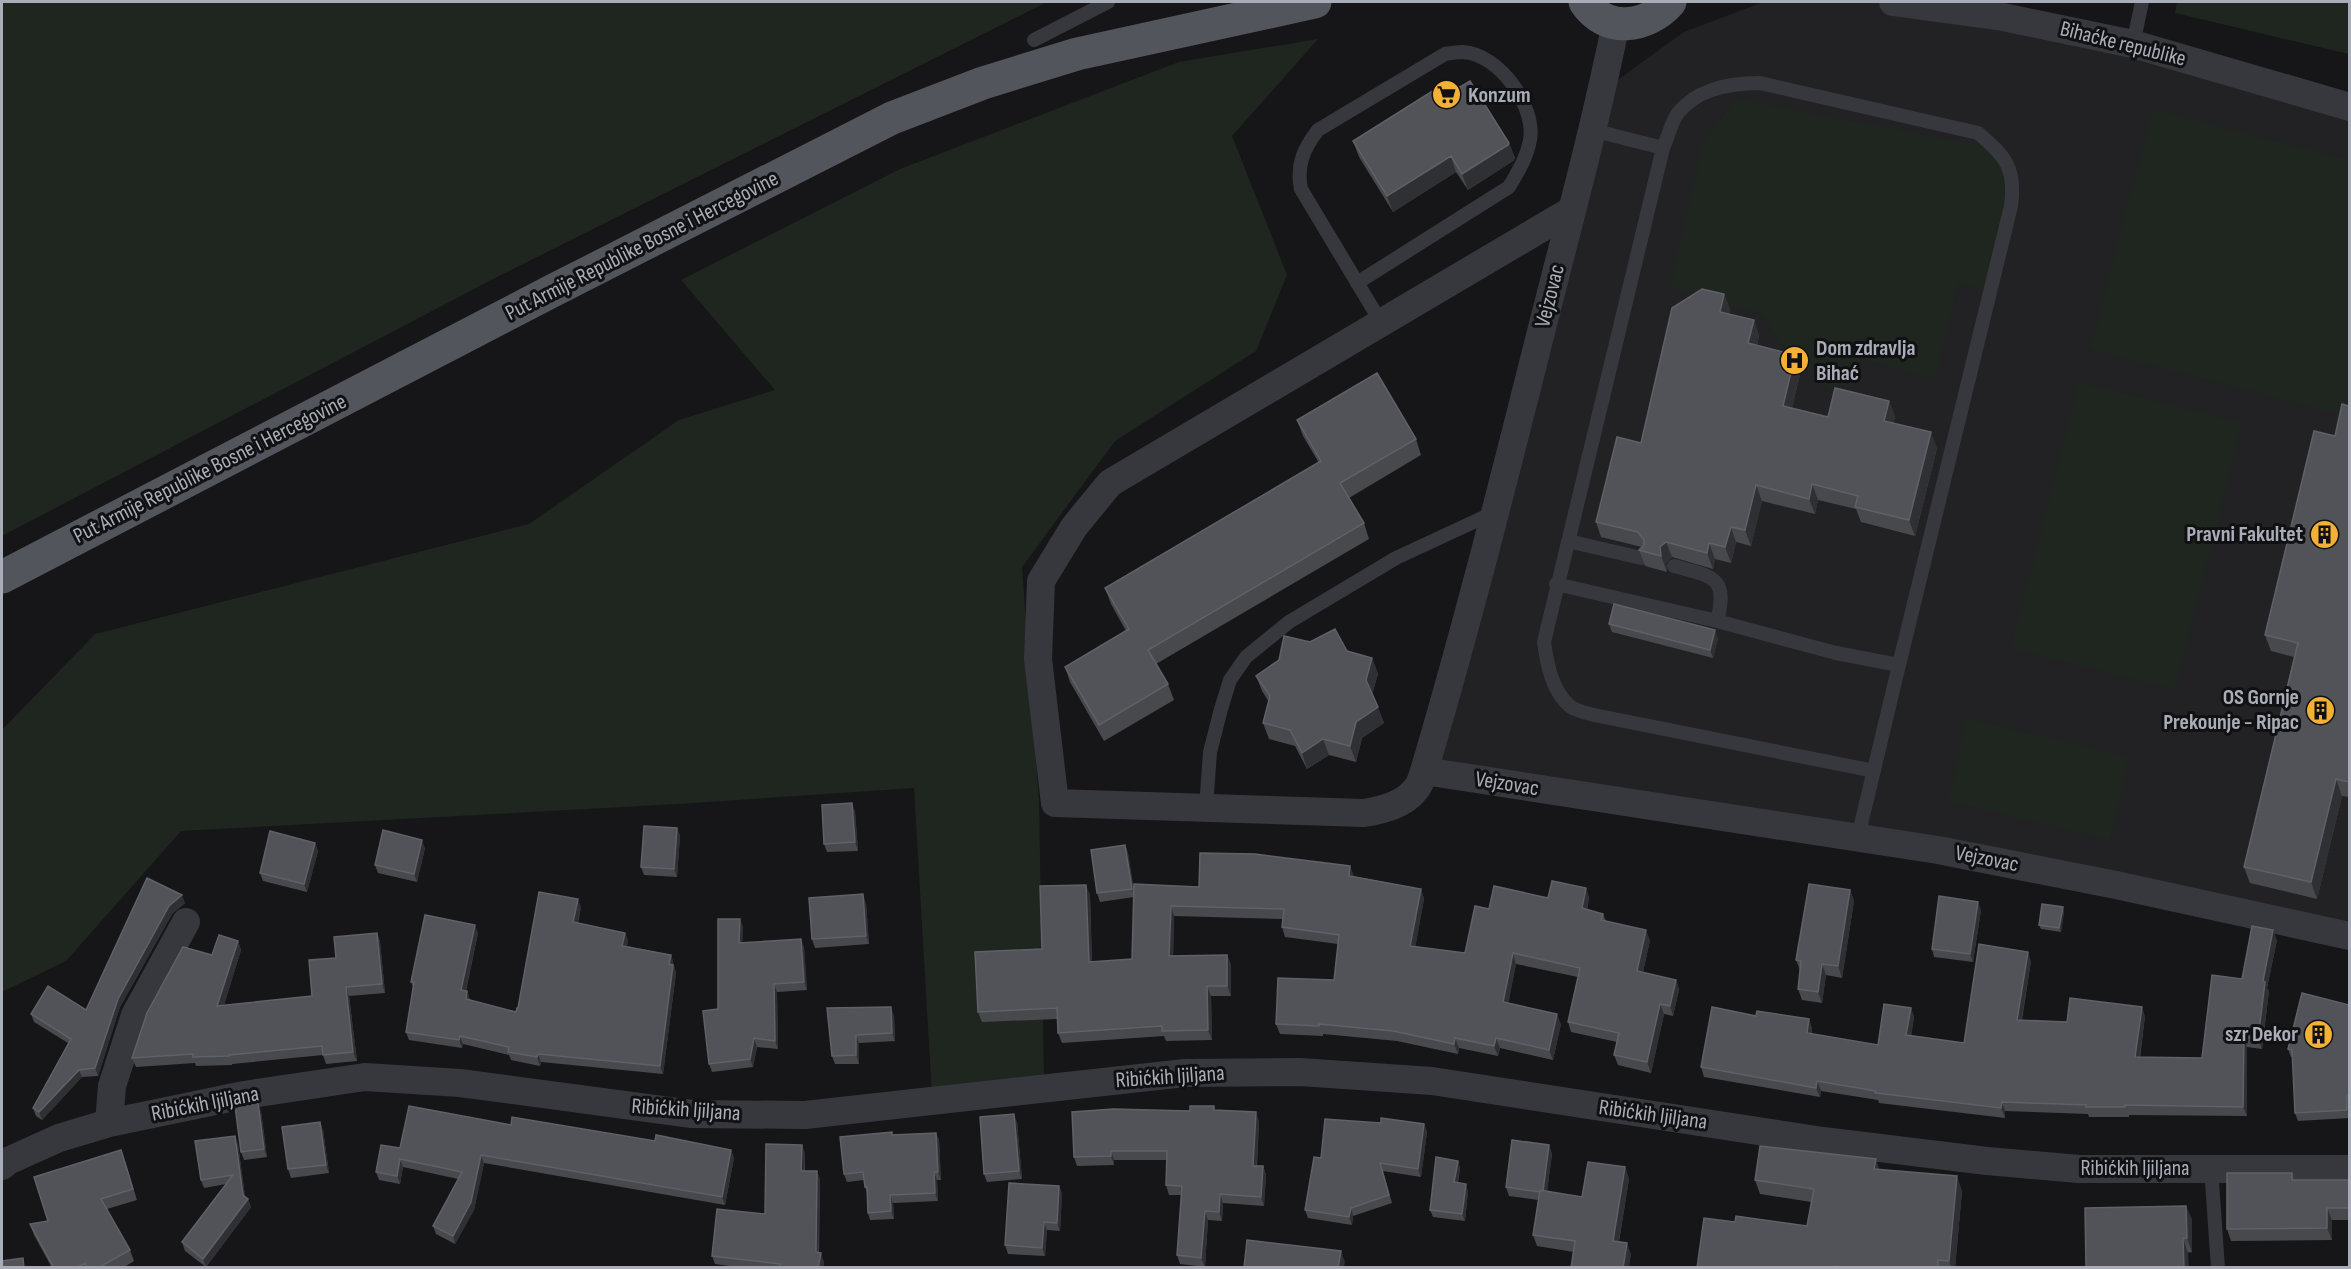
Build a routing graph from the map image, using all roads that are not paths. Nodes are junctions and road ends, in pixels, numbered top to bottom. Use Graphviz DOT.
graph roads {
  1 [pos="1108,2"];
  2 [pos="1316,2"];
  3 [pos="1585,2"];
  4 [pos="1670,2"];
  5 [pos="1893,2"];
  6 [pos="2142,2"];
  7 [pos="1616,23"];
  8 [pos="1034,40"];
  9 [pos="2133,44"];
  10 [pos="2349,107"];
  11 [pos="1592,130"];
  12 [pos="1663,148"];
  13 [pos="1572,210"];
  14 [pos="1357,283"];
  15 [pos="1382,324"];
  16 [pos="1495,512"];
  17 [pos="1568,541"];
  18 [pos="1641,558"];
  19 [pos="1674,566"];
  20 [pos="2,577"];
  21 [pos="1557,584"];
  22 [pos="1717,621"];
  23 [pos="1899,665"];
  24 [pos="1424,771"];
  25 [pos="1874,771"];
  26 [pos="1206,808"];
  27 [pos="1858,837"];
  28 [pos="186,922"];
  29 [pos="2349,936"];
  30 [pos="109,1123"];
  31 [pos="2,1166"];
  32 [pos="2211,1168"];
  33 [pos="2349,1169"];
  34 [pos="2218,1268"];
  1 -- 8 [label="lane"];
  2 -- 20 [label="main road, Put Armije Republike Bosne i Hercegovine"];
  3 -- 7 [label="main road"];
  4 -- 7 [label="main road"];
  5 -- 9 [label="street, Bihaćke republike"];
  6 -- 9 [label="lane"];
  7 -- 11 [label="street, Vejzovac"];
  9 -- 10 [label="street, Bihaćke republike"];
  11 -- 12 [label="lane"];
  11 -- 13 [label="street, Vejzovac"];
  12 -- 17 [label="lane"];
  12 -- 23 [label="lane"];
  13 -- 15 [label="street"];
  13 -- 16 [label="street, Vejzovac"];
  14 -- 14 [label="lane"];
  14 -- 15 [label="lane"];
  15 -- 26 [label="street"];
  16 -- 24 [label="street, Vejzovac"];
  16 -- 26 [label="lane"];
  17 -- 18 [label="lane"];
  17 -- 21 [label="lane"];
  19 -- 22 [label="lane"];
  21 -- 22 [label="lane"];
  21 -- 25 [label="lane"];
  22 -- 23 [label="lane"];
  23 -- 25 [label="lane"];
  24 -- 26 [label="street"];
  24 -- 27 [label="street, Vejzovac"];
  25 -- 27 [label="lane"];
  27 -- 29 [label="street, Vejzovac"];
  28 -- 30 [label="street"];
  30 -- 31 [label="street, Ribićkih ljiljana"];
  30 -- 32 [label="street, Ribićkih ljiljana"];
  32 -- 33 [label="street, Ribićkih ljiljana"];
  32 -- 34 [label="lane"];
}
